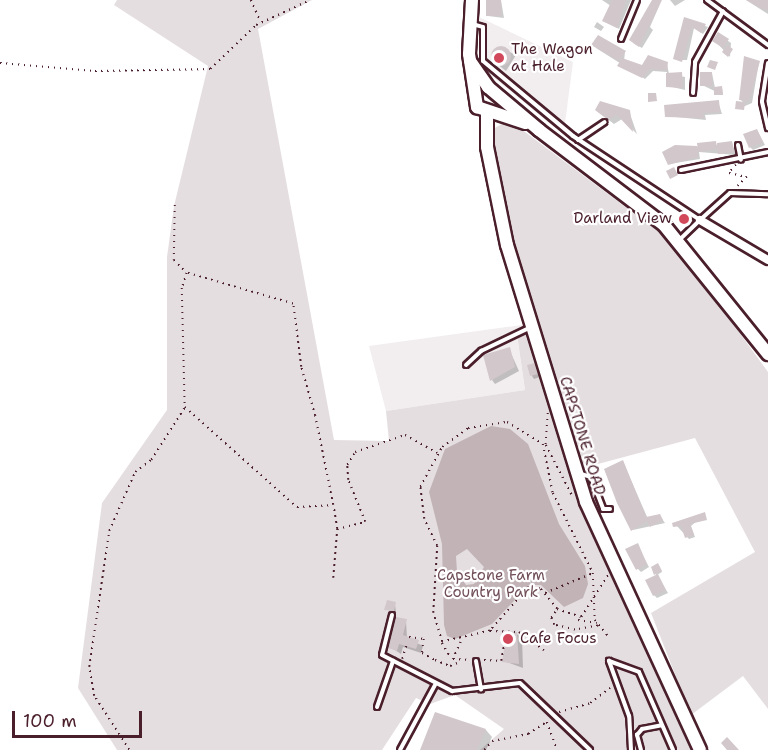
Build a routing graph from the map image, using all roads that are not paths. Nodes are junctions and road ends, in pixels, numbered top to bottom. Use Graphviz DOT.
graph roads {
  1 [pos="472,0"];
  2 [pos="637,0"];
  3 [pos="707,0"];
  4 [pos="723,11"];
  5 [pos="470,24"];
  6 [pos="621,39"];
  7 [pos="768,45"];
  8 [pos="471,61"];
  9 [pos="768,63"];
  10 [pos="495,91"];
  11 [pos="693,93"];
  12 [pos="477,95"];
  13 [pos="491,113"];
  14 [pos="605,122"];
  15 [pos="768,128"];
  16 [pos="539,130"];
  17 [pos="578,140"];
  18 [pos="738,145"];
  19 [pos="768,152"];
  20 [pos="738,161"];
  21 [pos="681,170"];
  22 [pos="768,194"];
  23 [pos="700,220"];
  24 [pos="679,241"];
  25 [pos="768,260"];
  26 [pos="532,327"];
  27 [pos="768,354"];
  28 [pos="466,365"];
  29 [pos="577,474"];
  30 [pos="610,509"];
  31 [pos="392,615"];
  32 [pos="393,661"];
  33 [pos="476,661"];
  34 [pos="435,685"];
  35 [pos="481,690"];
  36 [pos="377,707"];
  37 [pos="663,725"];
  38 [pos="698,749"];
  39 [pos="400,750"];
  40 [pos="590,750"];
  41 [pos="631,750"];
  42 [pos="641,750"];
  43 [pos="673,750"];
  1 -- 5 [label="street"];
  2 -- 6 [label="lane"];
  3 -- 4 [label="lane"];
  4 -- 7 [label="lane"];
  4 -- 11 [label="lane"];
  5 -- 8 [label="street"];
  5 -- 17 [label="lane"];
  8 -- 10 [label="street"];
  8 -- 12 [label="street"];
  9 -- 15 [label="lane"];
  10 -- 12 [label="street"];
  10 -- 13 [label="street, CAPSTONE ROAD"];
  10 -- 16 [label="street"];
  12 -- 13 [label="street"];
  13 -- 16 [label="street"];
  13 -- 26 [label="street, CAPSTONE ROAD"];
  14 -- 17 [label="lane"];
  16 -- 24 [label="street"];
  17 -- 23 [label="lane"];
  18 -- 20 [label="lane"];
  19 -- 20 [label="lane"];
  20 -- 21 [label="lane"];
  22 -- 23 [label="lane"];
  23 -- 24 [label="lane"];
  23 -- 25 [label="street"];
  24 -- 27 [label="street"];
  26 -- 28 [label="lane"];
  26 -- 29 [label="street, CAPSTONE ROAD"];
  29 -- 30 [label="lane"];
  29 -- 38 [label="street, CAPSTONE ROAD"];
  31 -- 32 [label="lane"];
  32 -- 34 [label="lane"];
  32 -- 36 [label="lane"];
  33 -- 35 [label="lane"];
  34 -- 35 [label="lane"];
  34 -- 39 [label="lane"];
  35 -- 40 [label="lane"];
  37 -- 41 [label="lane"];
  37 -- 42 [label="lane"];
  37 -- 43 [label="lane"];
}
